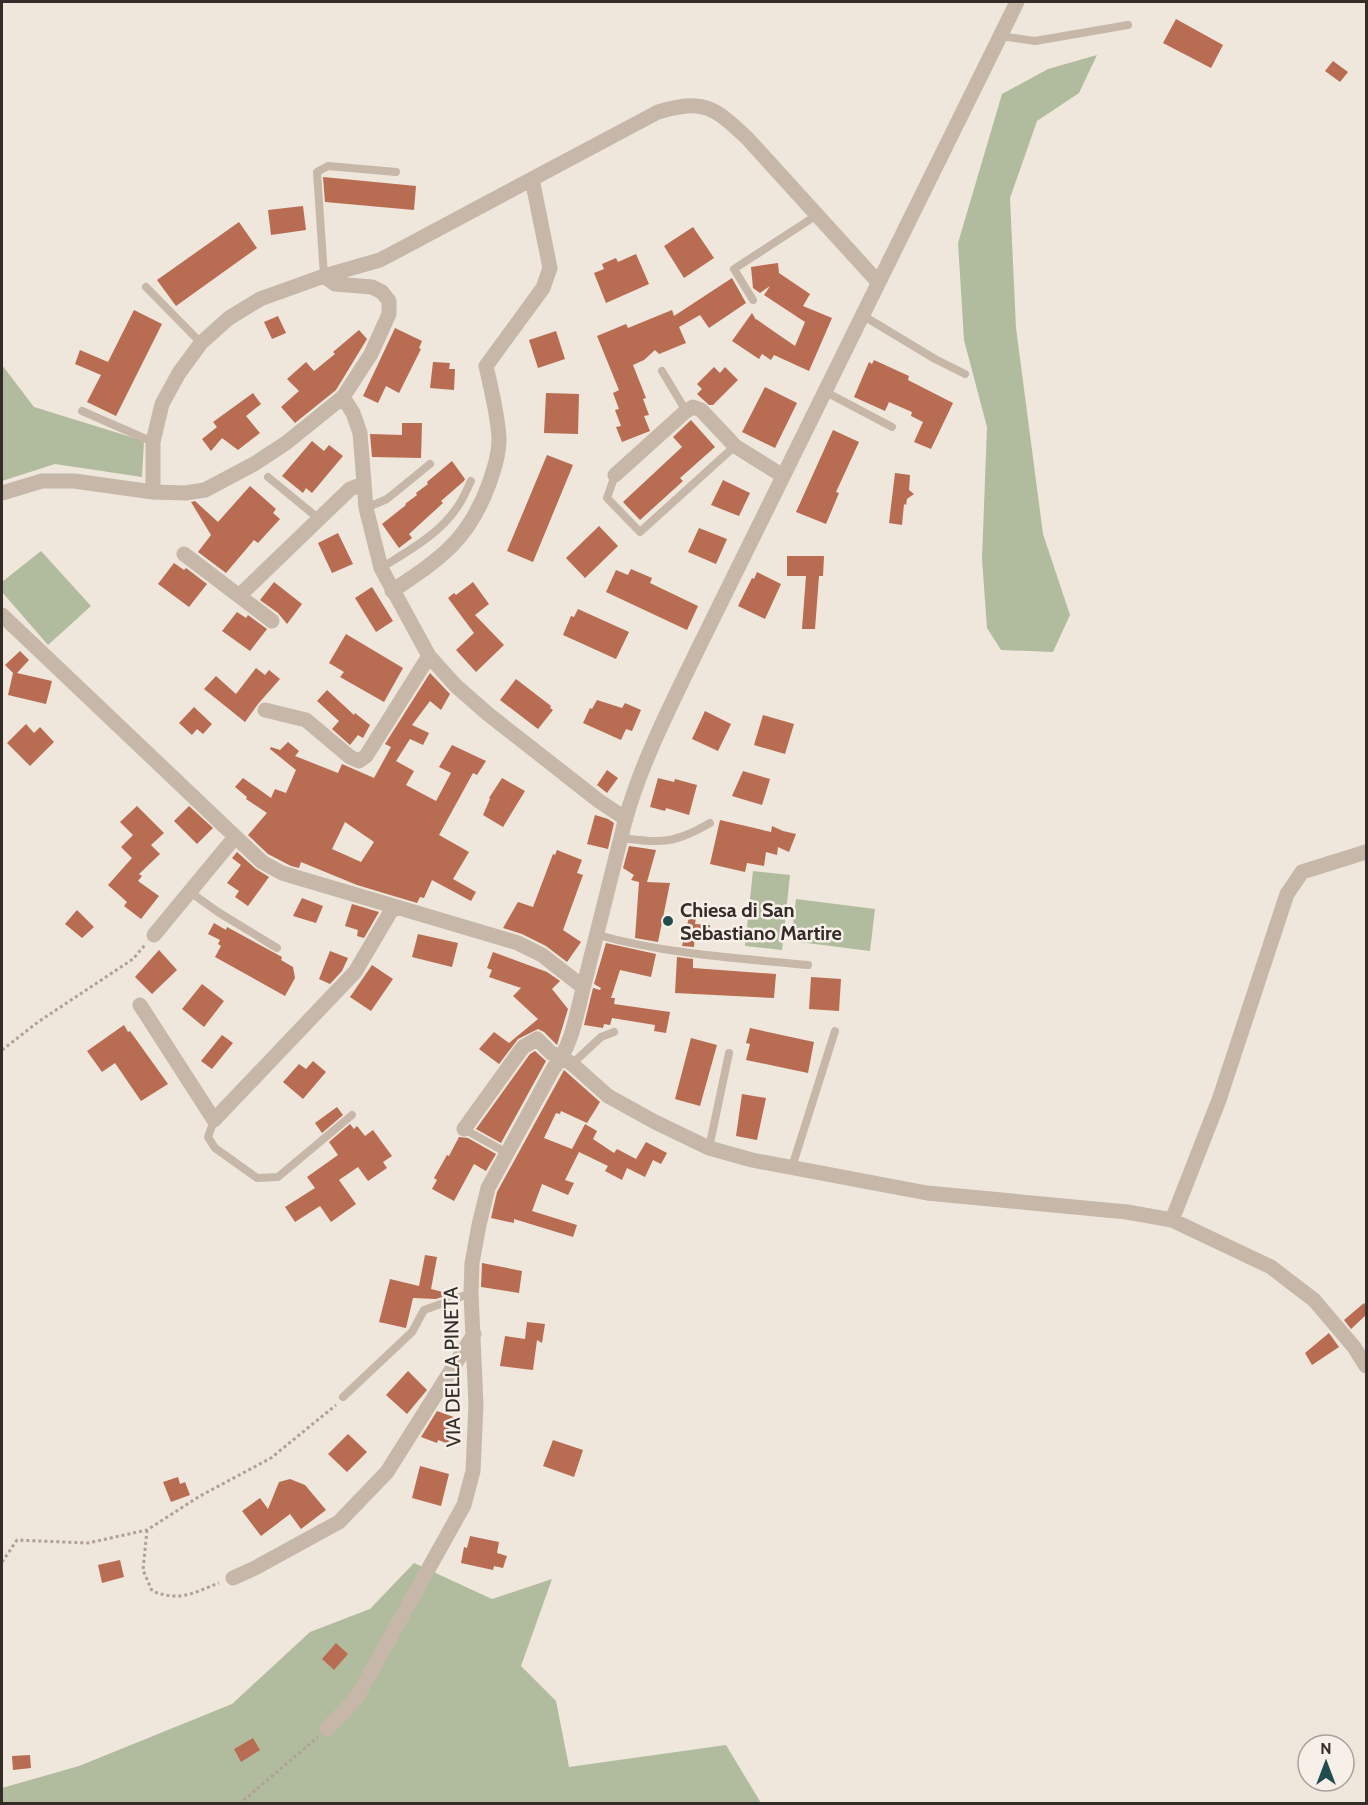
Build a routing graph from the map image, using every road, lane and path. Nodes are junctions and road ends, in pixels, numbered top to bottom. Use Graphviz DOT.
graph roads {
  1 [pos="1017,2"];
  2 [pos="1128,25"];
  3 [pos="1000,36"];
  4 [pos="396,172"];
  5 [pos="532,179"];
  6 [pos="817,214"];
  7 [pos="324,276"];
  8 [pos="878,282"];
  9 [pos="146,287"];
  10 [pos="753,300"];
  11 [pos="862,314"];
  12 [pos="201,343"];
  13 [pos="662,371"];
  14 [pos="965,374"];
  15 [pos="825,392"];
  16 [pos="343,397"];
  17 [pos="82,411"];
  18 [pos="686,411"];
  19 [pos="892,427"];
  20 [pos="153,442"];
  21 [pos="735,446"];
  22 [pos="430,464"];
  23 [pos="615,475"];
  24 [pos="783,476"];
  25 [pos="268,477"];
  26 [pos="471,481"];
  27 [pos="363,484"];
  28 [pos="153,492"];
  29 [pos="2,493"];
  30 [pos="366,508"];
  31 [pos="319,519"];
  32 [pos="184,554"];
  33 [pos="381,568"];
  34 [pos="392,591"];
  35 [pos="239,596"];
  36 [pos="2,615"];
  37 [pos="272,621"];
  38 [pos="429,656"];
  39 [pos="265,710"];
  40 [pos="626,819"];
  41 [pos="710,823"];
  42 [pos="235,837"];
  43 [pos="621,838"];
  44 [pos="1366,852"];
  45 [pos="190,892"];
  46 [pos="394,906"];
  47 [pos="154,935"];
  48 [pos="598,935"];
  49 [pos="277,948"];
  50 [pos="808,965"];
  51 [pos="583,987"];
  52 [pos="140,1005"];
  53 [pos="835,1031"];
  54 [pos="614,1032"];
  55 [pos="2,1050"];
  56 [pos="729,1053"];
  57 [pos="567,1061"];
  58 [pos="352,1115"];
  59 [pos="214,1120"];
  60 [pos="464,1129"];
  61 [pos="709,1148"];
  62 [pos="507,1153"];
  63 [pos="792,1167"];
  64 [pos="1172,1220"];
  65 [pos="471,1293"];
  66 [pos="474,1334"];
  67 [pos="1366,1366"];
  68 [pos="343,1397"];
  69 [pos="147,1530"];
  70 [pos="2,1562"];
  71 [pos="233,1578"];
  72 [pos="327,1729"];
  73 [pos="239,1803"];
  1 -- 3 [label="street, VIA DELLA PINETA"];
  2 -- 3 [label="lane"];
  3 -- 8 [label="street, VIA DELLA PINETA"];
  4 -- 7 [label="lane"];
  5 -- 6 [label="street"];
  5 -- 7 [label="street"];
  5 -- 34 [label="street"];
  6 -- 8 [label="street"];
  6 -- 10 [label="lane"];
  7 -- 12 [label="street"];
  7 -- 16 [label="street"];
  8 -- 11 [label="street, VIA DELLA PINETA"];
  9 -- 12 [label="lane"];
  11 -- 14 [label="lane"];
  11 -- 15 [label="street, VIA DELLA PINETA"];
  12 -- 20 [label="street"];
  13 -- 18 [label="lane"];
  15 -- 19 [label="lane"];
  15 -- 24 [label="street, VIA DELLA PINETA"];
  16 -- 27 [label="street"];
  16 -- 28 [label="street"];
  17 -- 20 [label="lane"];
  18 -- 21 [label="street"];
  18 -- 23 [label="street"];
  20 -- 28 [label="street"];
  21 -- 23 [label="lane"];
  21 -- 24 [label="street"];
  22 -- 30 [label="lane"];
  24 -- 40 [label="street, VIA DELLA PINETA"];
  25 -- 31 [label="lane"];
  26 -- 33 [label="lane"];
  27 -- 30 [label="street"];
  27 -- 31 [label="street"];
  28 -- 29 [label="street"];
  30 -- 33 [label="street"];
  31 -- 35 [label="street"];
  32 -- 35 [label="street"];
  33 -- 34 [label="street"];
  34 -- 38 [label="street"];
  35 -- 37 [label="street"];
  36 -- 42 [label="street"];
  38 -- 39 [label="street"];
  38 -- 40 [label="street"];
  40 -- 43 [label="street, VIA DELLA PINETA"];
  41 -- 43 [label="lane"];
  42 -- 45 [label="street"];
  42 -- 46 [label="street"];
  43 -- 48 [label="street, VIA DELLA PINETA"];
  44 -- 64 [label="street"];
  45 -- 47 [label="street"];
  45 -- 49 [label="lane"];
  46 -- 51 [label="street"];
  46 -- 59 [label="street"];
  47 -- 55 [label="path"];
  48 -- 50 [label="lane"];
  48 -- 51 [label="street, VIA DELLA PINETA"];
  51 -- 57 [label="street, VIA DELLA PINETA"];
  52 -- 59 [label="street"];
  53 -- 63 [label="lane"];
  54 -- 57 [label="lane"];
  56 -- 61 [label="lane"];
  57 -- 60 [label="street"];
  57 -- 61 [label="street"];
  57 -- 62 [label="street, VIA DELLA PINETA"];
  58 -- 59 [label="lane"];
  60 -- 62 [label="lane"];
  61 -- 63 [label="street"];
  62 -- 65 [label="street, VIA DELLA PINETA"];
  63 -- 64 [label="street"];
  64 -- 67 [label="street"];
  65 -- 66 [label="street, VIA DELLA PINETA"];
  65 -- 68 [label="lane"];
  66 -- 71 [label="street"];
  66 -- 72 [label="street, VIA DELLA PINETA"];
  68 -- 69 [label="path"];
  69 -- 70 [label="path"];
  69 -- 71 [label="path"];
  72 -- 73 [label="path"];
}
